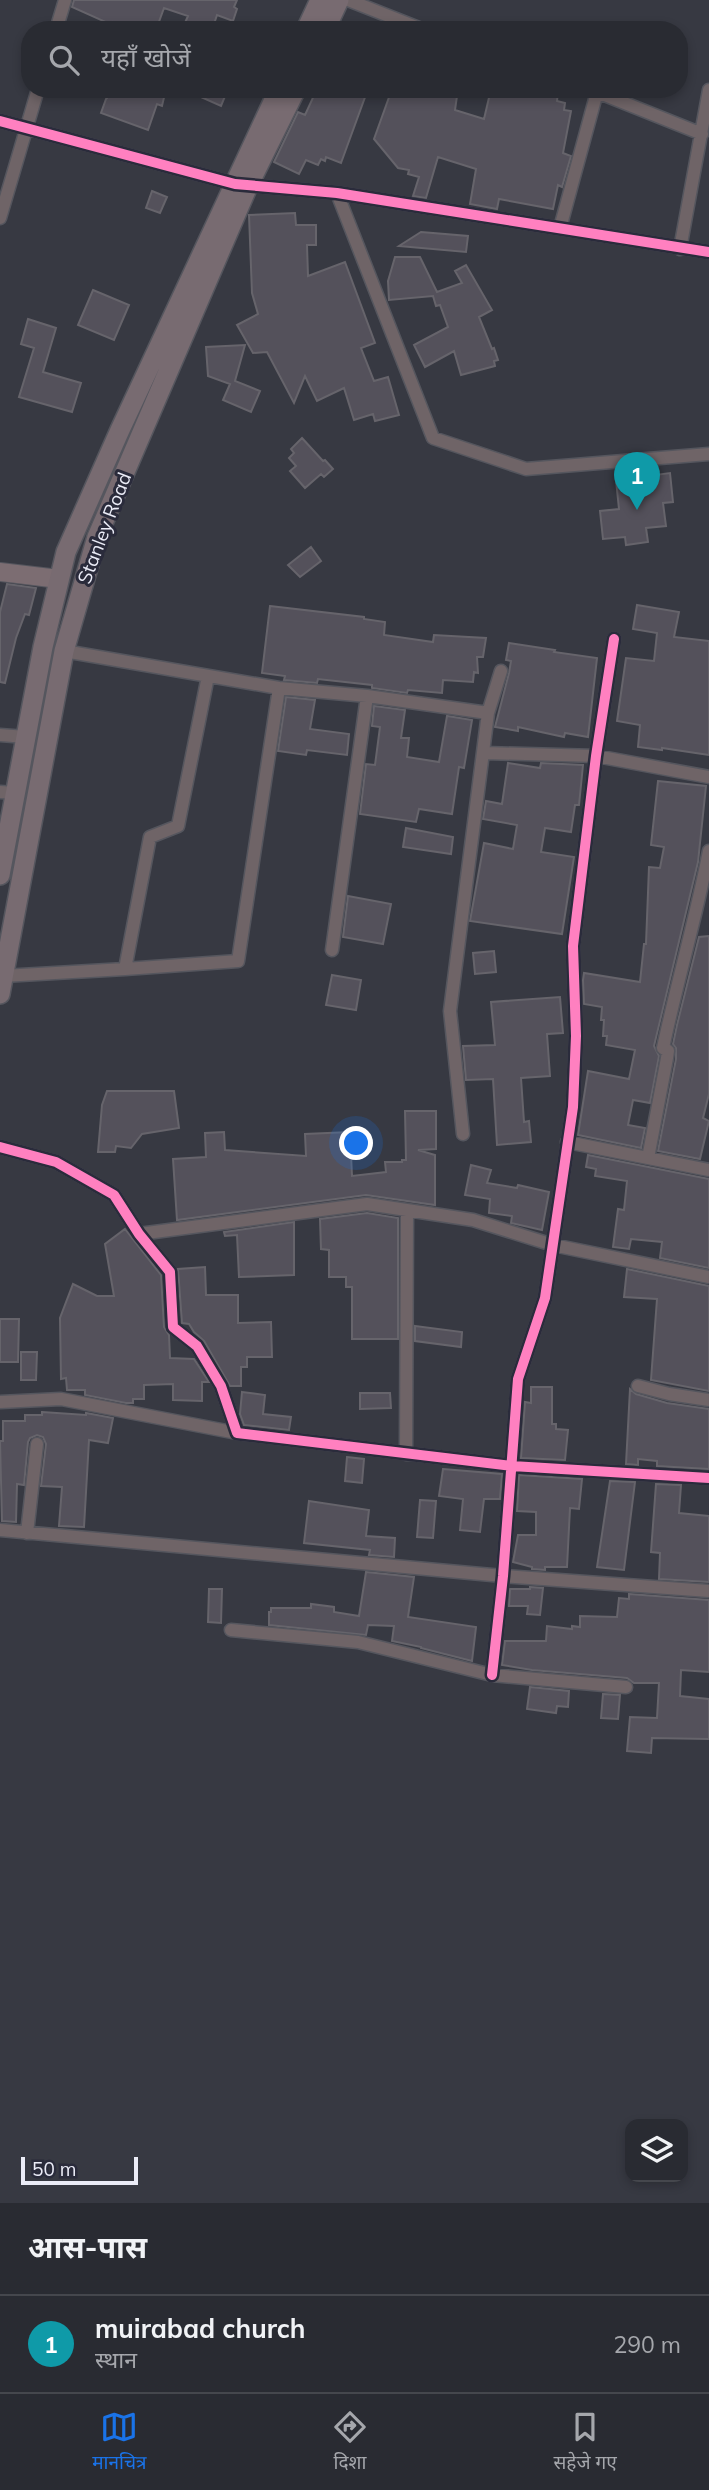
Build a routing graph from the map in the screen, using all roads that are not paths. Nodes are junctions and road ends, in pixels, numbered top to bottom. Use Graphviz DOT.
graph roads {
  1 [pos="65,0"];
  2 [pos="320,0"];
  3 [pos="339,0"];
  4 [pos="348,0"];
  5 [pos="59,21"];
  6 [pos="310,21"];
  7 [pos="329,21"];
  8 [pos="401,21"];
  9 [pos="709,90"];
  10 [pos="35,98"];
  11 [pos="276,98"];
  12 [pos="291,98"];
  13 [pos="591,98"];
  14 [pos="611,98"];
  15 [pos="0,121"];
  16 [pos="27,127"];
  17 [pos="702,134"];
  18 [pos="242,185"];
  19 [pos="337,193"];
  20 [pos="0,218"];
  21 [pos="560,228"];
  22 [pos="680,249"];
  23 [pos="709,252"];
  24 [pos="709,454"];
  25 [pos="0,572"];
  26 [pos="59,579"];
  27 [pos="47,627"];
  28 [pos="614,639"];
  29 [pos="66,641"];
  30 [pos="501,671"];
  31 [pos="208,676"];
  32 [pos="279,688"];
  33 [pos="367,696"];
  34 [pos="488,713"];
  35 [pos="0,735"];
  36 [pos="26,737"];
  37 [pos="485,753"];
  38 [pos="596,756"];
  39 [pos="709,778"];
  40 [pos="7,792"];
  41 [pos="709,852"];
  42 [pos="0,874"];
  43 [pos="332,950"];
  44 [pos="125,969"];
  45 [pos="2,985"];
  46 [pos="463,1134"];
  47 [pos="567,1142"];
  48 [pos="0,1147"];
  49 [pos="648,1158"];
  50 [pos="709,1170"];
  51 [pos="407,1210"];
  52 [pos="139,1234"];
  53 [pos="553,1245"];
  54 [pos="709,1277"];
  55 [pos="638,1386"];
  56 [pos="709,1400"];
  57 [pos="0,1402"];
  58 [pos="237,1433"];
  59 [pos="37,1444"];
  60 [pos="406,1454"];
  61 [pos="512,1466"];
  62 [pos="709,1478"];
  63 [pos="0,1531"];
  64 [pos="27,1533"];
  65 [pos="503,1576"];
  66 [pos="709,1591"];
  67 [pos="230,1630"];
  68 [pos="492,1675"];
  69 [pos="626,1687"];
  1 -- 5 [label="street"];
  2 -- 6 [label="main road"];
  3 -- 7 [label="main road"];
  4 -- 8 [label="street"];
  9 -- 17 [label="street"];
  10 -- 16 [label="street"];
  11 -- 18 [label="main road, Stanley Road"];
  12 -- 18 [label="main road, Stanley Road"];
  13 -- 21 [label="street"];
  14 -- 17 [label="street"];
  15 -- 16 [label="street"];
  16 -- 18 [label="street"];
  16 -- 20 [label="street"];
  17 -- 22 [label="street"];
  18 -- 19 [label="street"];
  18 -- 26 [label="main road, Stanley Road"];
  18 -- 29 [label="main road, Stanley Road"];
  19 -- 21 [label="street"];
  19 -- 24 [label="street"];
  21 -- 22 [label="street"];
  22 -- 23 [label="street"];
  25 -- 26 [label="street"];
  26 -- 27 [label="main road, Stanley Road"];
  27 -- 29 [label="main road"];
  27 -- 36 [label="main road, Stanley Road"];
  28 -- 38 [label="street"];
  29 -- 31 [label="street"];
  29 -- 45 [label="main road, Stanley Road"];
  30 -- 34 [label="street"];
  31 -- 32 [label="street"];
  31 -- 44 [label="street"];
  32 -- 33 [label="street"];
  32 -- 44 [label="street"];
  33 -- 34 [label="street"];
  33 -- 43 [label="street"];
  34 -- 37 [label="street"];
  35 -- 36 [label="street"];
  36 -- 40 [label="main road, Stanley Road"];
  37 -- 38 [label="street"];
  37 -- 46 [label="street"];
  38 -- 39 [label="street"];
  38 -- 47 [label="street"];
  40 -- 42 [label="main road, Stanley Road"];
  41 -- 49 [label="street"];
  44 -- 45 [label="street"];
  47 -- 49 [label="street"];
  47 -- 53 [label="street"];
  48 -- 52 [label="street"];
  49 -- 50 [label="street"];
  51 -- 52 [label="street"];
  51 -- 53 [label="street"];
  51 -- 60 [label="street"];
  52 -- 58 [label="street"];
  53 -- 54 [label="street"];
  53 -- 61 [label="street"];
  55 -- 56 [label="street"];
  57 -- 58 [label="street"];
  58 -- 60 [label="street"];
  59 -- 64 [label="street"];
  60 -- 61 [label="street"];
  61 -- 62 [label="street"];
  61 -- 65 [label="street"];
  63 -- 64 [label="street"];
  64 -- 65 [label="street"];
  65 -- 66 [label="street"];
  65 -- 68 [label="street"];
  67 -- 68 [label="street"];
  68 -- 69 [label="street"];
}
